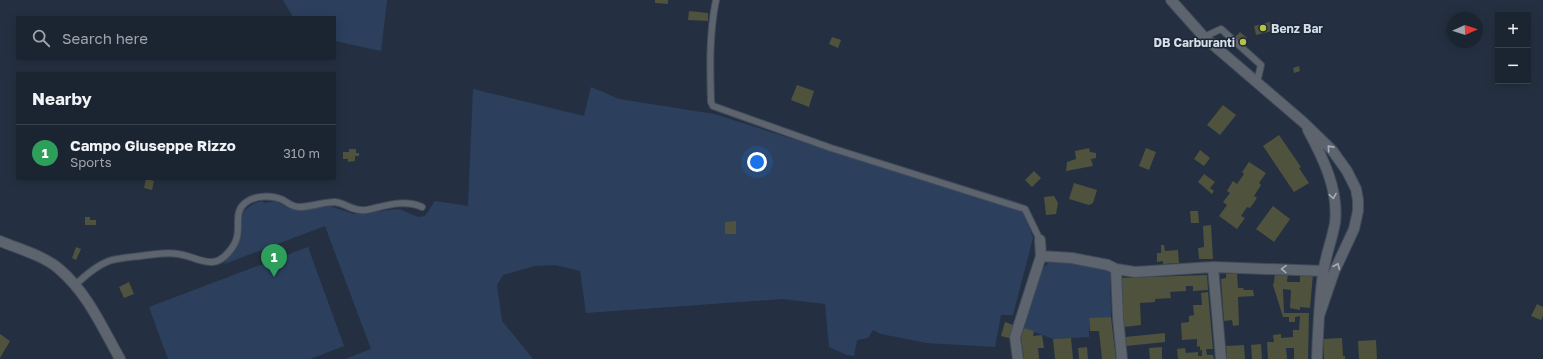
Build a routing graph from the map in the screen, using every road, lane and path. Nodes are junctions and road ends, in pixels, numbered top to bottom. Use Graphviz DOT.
graph roads {
  1 [pos="716,0"];
  2 [pos="1171,0"];
  3 [pos="1204,37"];
  4 [pos="1261,85"];
  5 [pos="1303,122"];
  6 [pos="422,207"];
  7 [pos="1040,240"];
  8 [pos="0,241"];
  9 [pos="1040,256"];
  10 [pos="1213,267"];
  11 [pos="1116,269"];
  12 [pos="1323,272"];
  13 [pos="75,285"];
  14 [pos="1319,316"];
  15 [pos="120,359"];
  16 [pos="1018,359"];
  17 [pos="1122,359"];
  18 [pos="1221,359"];
  19 [pos="1317,359"];
  1 -- 7 [label="lane"];
  2 -- 3 [label="street"];
  3 -- 4 [label="street"];
  3 -- 4 [label="lane"];
  4 -- 5 [label="street"];
  5 -- 12 [label="street, one-way"];
  14 -- 5 [label="street, one-way"];
  6 -- 13 [label="lane"];
  7 -- 9 [label="street"];
  8 -- 13 [label="street"];
  9 -- 11 [label="street"];
  9 -- 16 [label="street"];
  10 -- 11 [label="street"];
  12 -- 10 [label="street, one-way"];
  10 -- 18 [label="street"];
  11 -- 17 [label="street"];
  12 -- 14 [label="street"];
  13 -- 15 [label="street"];
  14 -- 19 [label="street"];
}
